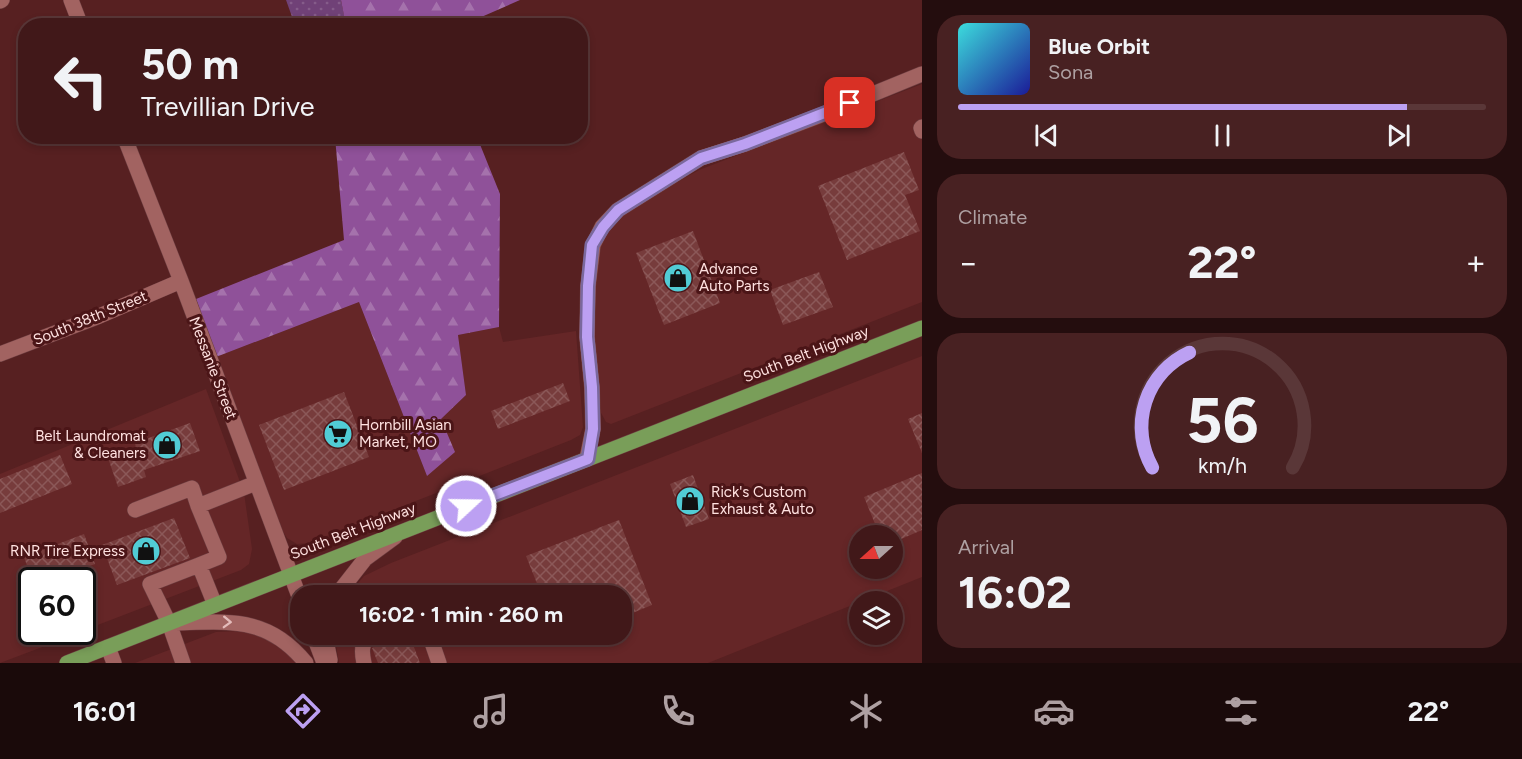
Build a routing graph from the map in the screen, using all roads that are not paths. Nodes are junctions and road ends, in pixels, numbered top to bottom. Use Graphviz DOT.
graph roads {
  1 [pos="71,0"];
  2 [pos="78,18"];
  3 [pos="922,74"];
  4 [pos="127,144"];
  5 [pos="181,281"];
  6 [pos="922,328"];
  7 [pos="0,354"];
  8 [pos="588,459"];
  9 [pos="256,483"];
  10 [pos="198,506"];
  11 [pos="135,510"];
  12 [pos="405,530"];
  13 [pos="199,565"];
  14 [pos="291,575"];
  15 [pos="295,585"];
  16 [pos="345,585"];
  17 [pos="215,604"];
  18 [pos="169,623"];
  19 [pos="317,645"];
  20 [pos="327,645"];
  21 [pos="363,645"];
  22 [pos="432,645"];
  23 [pos="108,647"];
  24 [pos="67,663"];
  25 [pos="114,663"];
  26 [pos="183,663"];
  27 [pos="306,663"];
  28 [pos="324,663"];
  29 [pos="331,663"];
  30 [pos="364,663"];
  31 [pos="438,663"];
  1 -- 2 [label="street"];
  3 -- 8 [label="street"];
  4 -- 5 [label="street, Messanie Street"];
  5 -- 7 [label="street, South 38th Street"];
  5 -- 9 [label="street, Messanie Street"];
  6 -- 8 [label="main road, South Belt Highway"];
  8 -- 12 [label="main road, South Belt Highway"];
  9 -- 10 [label="street"];
  9 -- 14 [label="street, Messanie Street"];
  10 -- 11 [label="street"];
  10 -- 13 [label="street"];
  12 -- 14 [label="main road, South Belt Highway"];
  12 -- 16 [label="street"];
  13 -- 17 [label="street"];
  13 -- 18 [label="street"];
  14 -- 15 [label="street, Messanie Street"];
  14 -- 17 [label="main road, South Belt Highway"];
  17 -- 18 [label="main road, South Belt Highway"];
  18 -- 23 [label="main road, South Belt Highway"];
  18 -- 26 [label="street"];
  18 -- 27 [label="street, one-way"];
  19 -- 28 [label="street"];
  20 -- 29 [label="street"];
  21 -- 30 [label="street"];
  22 -- 31 [label="street"];
  23 -- 24 [label="main road, South Belt Highway"];
  23 -- 25 [label="street"];
}
